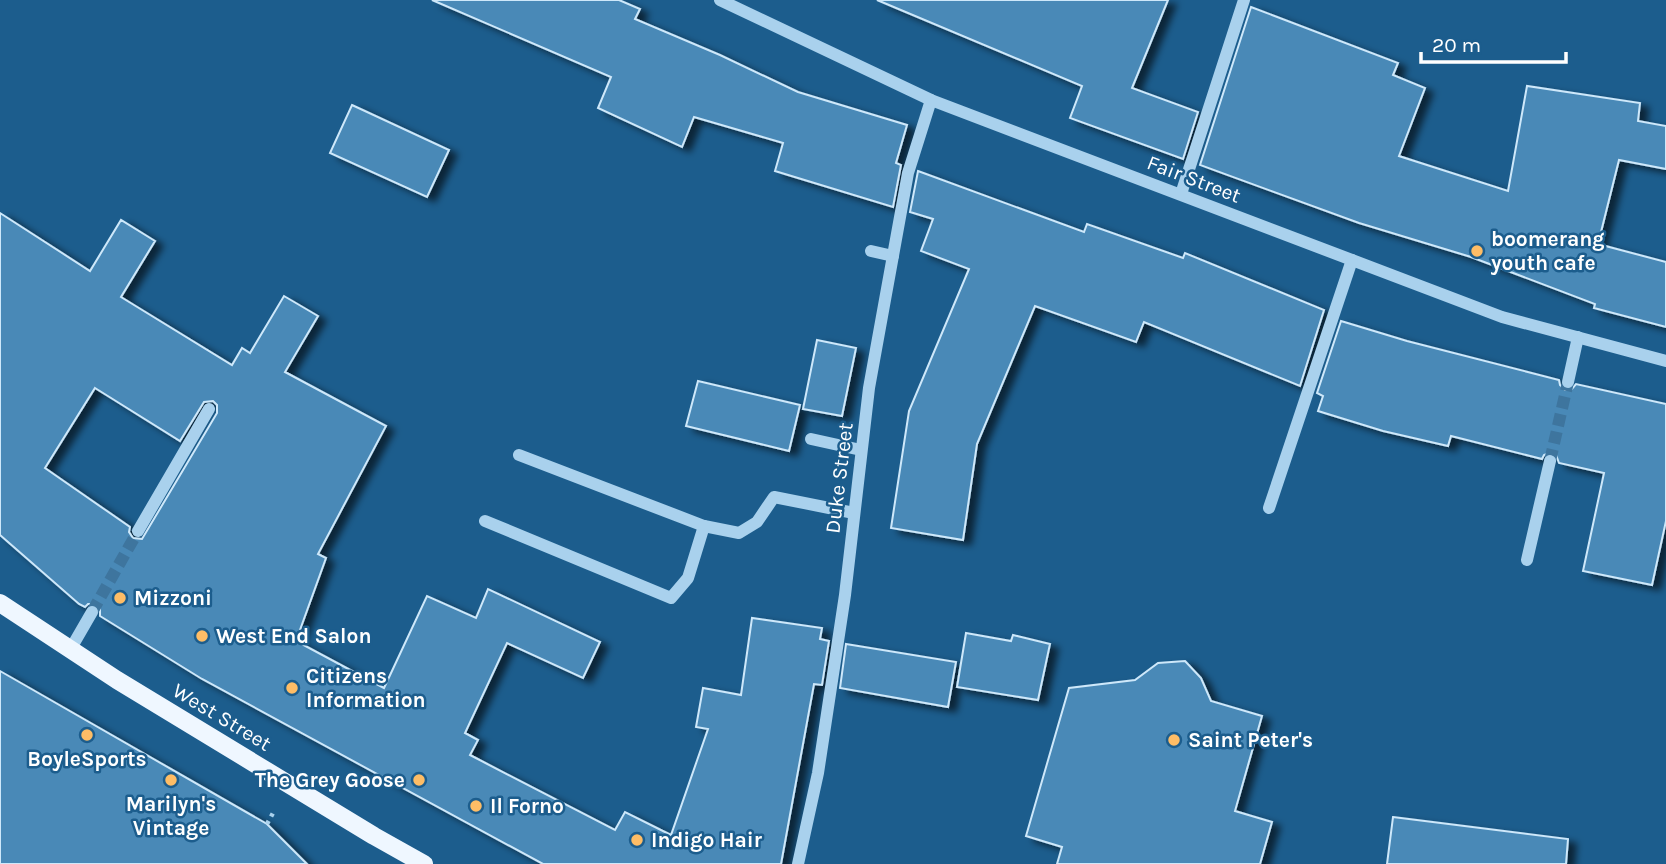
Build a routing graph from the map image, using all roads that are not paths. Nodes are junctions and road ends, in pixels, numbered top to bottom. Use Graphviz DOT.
graph roads {
  1 [pos="720,0"];
  2 [pos="1244,0"];
  3 [pos="931,100"];
  4 [pos="1181,194"];
  5 [pos="871,251"];
  6 [pos="893,256"];
  7 [pos="1352,260"];
  8 [pos="1578,337"];
  9 [pos="1666,361"];
  10 [pos="1568,382"];
  11 [pos="209,409"];
  12 [pos="811,439"];
  13 [pos="861,450"];
  14 [pos="519,455"];
  15 [pos="1550,461"];
  16 [pos="1269,508"];
  17 [pos="854,513"];
  18 [pos="485,521"];
  19 [pos="704,526"];
  20 [pos="138,531"];
  21 [pos="1527,561"];
  22 [pos="1,606"];
  23 [pos="92,612"];
  24 [pos="71,650"];
  25 [pos="424,864"];
  26 [pos="798,864"];
  1 -- 3 [label="street, Fair Street"];
  2 -- 4 [label="street"];
  3 -- 4 [label="street, Fair Street"];
  3 -- 6 [label="street, Duke Street"];
  4 -- 7 [label="street, Fair Street"];
  5 -- 6 [label="street"];
  6 -- 13 [label="street, Duke Street"];
  7 -- 8 [label="street, Fair Street"];
  7 -- 16 [label="street"];
  8 -- 9 [label="street, Fair Street"];
  8 -- 10 [label="street"];
  11 -- 20 [label="street"];
  12 -- 13 [label="street"];
  13 -- 17 [label="street, Duke Street"];
  14 -- 19 [label="street"];
  15 -- 21 [label="street"];
  17 -- 19 [label="street"];
  17 -- 26 [label="street, Duke Street"];
  18 -- 19 [label="street"];
  22 -- 24 [label="main road, West Street"];
  23 -- 24 [label="street"];
  24 -- 25 [label="main road, West Street"];
}
